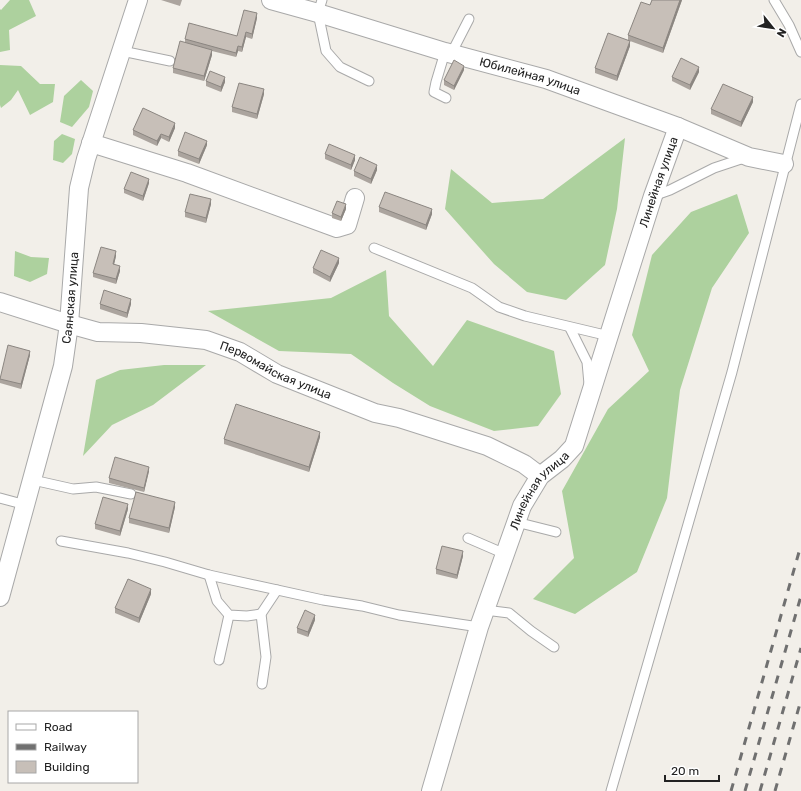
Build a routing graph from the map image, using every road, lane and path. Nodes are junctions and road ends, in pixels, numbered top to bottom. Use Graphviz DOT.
graph roads {
  1 [pos="138,0"];
  2 [pos="271,0"];
  3 [pos="774,0"];
  4 [pos="320,6"];
  5 [pos="469,19"];
  6 [pos="122,50"];
  7 [pos="801,52"];
  8 [pos="448,53"];
  9 [pos="170,61"];
  10 [pos="370,81"];
  11 [pos="446,98"];
  12 [pos="801,104"];
  13 [pos="678,127"];
  14 [pos="91,143"];
  15 [pos="749,157"];
  16 [pos="784,164"];
  17 [pos="653,196"];
  18 [pos="356,198"];
  19 [pos="374,248"];
  20 [pos="0,302"];
  21 [pos="69,324"];
  22 [pos="570,328"];
  23 [pos="609,336"];
  24 [pos="589,398"];
  25 [pos="540,476"];
  26 [pos="33,480"];
  27 [pos="131,494"];
  28 [pos="0,498"];
  29 [pos="26,505"];
  30 [pos="516,522"];
  31 [pos="556,532"];
  32 [pos="468,538"];
  33 [pos="61,541"];
  34 [pos="505,554"];
  35 [pos="209,575"];
  36 [pos="278,590"];
  37 [pos="0,597"];
  38 [pos="485,610"];
  39 [pos="260,614"];
  40 [pos="229,615"];
  41 [pos="479,627"];
  42 [pos="554,646"];
  43 [pos="219,660"];
  44 [pos="262,684"];
  45 [pos="431,791"];
  46 [pos="611,791"];
  1 -- 6 [label="street, Саянская улица"];
  2 -- 4 [label="street, Юбилейная улица"];
  3 -- 7 [label="lane"];
  4 -- 8 [label="street, Юбилейная улица"];
  4 -- 10 [label="lane"];
  5 -- 8 [label="lane"];
  6 -- 9 [label="lane"];
  6 -- 14 [label="street, Саянская улица"];
  8 -- 11 [label="lane"];
  8 -- 13 [label="street, Юбилейная улица"];
  12 -- 16 [label="lane"];
  13 -- 15 [label="street, Юбилейная улица"];
  13 -- 17 [label="street, Линейная улица"];
  14 -- 18 [label="street"];
  14 -- 21 [label="street, Саянская улица"];
  15 -- 16 [label="street, Юбилейная улица"];
  15 -- 17 [label="lane"];
  16 -- 46 [label="lane"];
  17 -- 23 [label="street, Линейная улица"];
  19 -- 22 [label="lane"];
  20 -- 21 [label="street, Первомайская улица"];
  21 -- 25 [label="street, Первомайская улица"];
  21 -- 26 [label="street, Саянская улица"];
  22 -- 23 [label="lane"];
  22 -- 24 [label="lane"];
  23 -- 24 [label="street, Линейная улица"];
  24 -- 25 [label="street, Линейная улица"];
  25 -- 30 [label="street, Линейная улица"];
  26 -- 27 [label="lane"];
  26 -- 29 [label="street, Саянская улица"];
  28 -- 29 [label="lane"];
  29 -- 37 [label="street, Саянская улица"];
  30 -- 31 [label="lane"];
  30 -- 34 [label="street, Линейная улица"];
  32 -- 34 [label="lane"];
  33 -- 35 [label="lane"];
  34 -- 38 [label="street, Линейная улица"];
  35 -- 36 [label="lane"];
  35 -- 40 [label="lane"];
  36 -- 39 [label="lane"];
  36 -- 41 [label="lane"];
  38 -- 41 [label="street, Линейная улица"];
  38 -- 42 [label="lane"];
  39 -- 40 [label="lane"];
  39 -- 44 [label="lane"];
  40 -- 43 [label="lane"];
  41 -- 45 [label="street, Линейная улица"];
}
